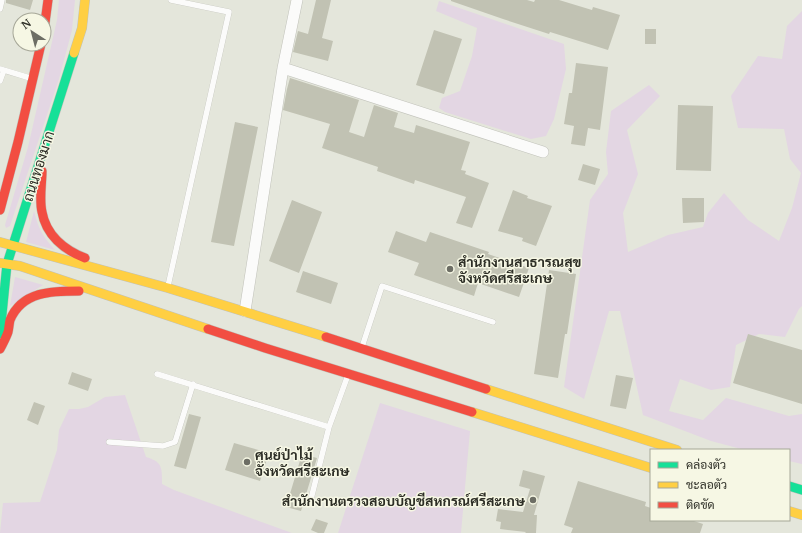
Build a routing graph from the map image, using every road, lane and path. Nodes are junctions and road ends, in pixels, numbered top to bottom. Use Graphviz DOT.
graph roads {
  1 [pos="2,0"];
  2 [pos="48,0"];
  3 [pos="84,0"];
  4 [pos="171,0"];
  5 [pos="296,0"];
  6 [pos="0,9"];
  7 [pos="46,12"];
  8 [pos="39,52"];
  9 [pos="283,68"];
  10 [pos="2,69"];
  11 [pos="33,79"];
  12 [pos="0,81"];
  13 [pos="18,142"];
  14 [pos="543,152"];
  15 [pos="43,153"];
  16 [pos="0,176"];
  17 [pos="0,210"];
  18 [pos="0,242"];
  19 [pos="13,246"];
  20 [pos="4,263"];
  21 [pos="148,283"];
  22 [pos="168,288"];
  23 [pos="98,292"];
  24 [pos="245,311"];
  25 [pos="493,322"];
  26 [pos="0,334"];
  27 [pos="361,349"];
  28 [pos="0,350"];
  29 [pos="157,374"];
  30 [pos="348,374"];
  31 [pos="193,384"];
  32 [pos="329,427"];
  33 [pos="109,442"];
  34 [pos="674,449"];
  35 [pos="650,468"];
  36 [pos="790,486"];
  37 [pos="802,490"];
  38 [pos="311,499"];
  39 [pos="790,511"];
  40 [pos="802,515"];
  1 -- 6 [label="lane"];
  2 -- 7 [label="main road"];
  3 -- 15 [label="main road, ถนนทองมาก"];
  4 -- 22 [label="lane"];
  5 -- 9 [label="street"];
  8 -- 11 [label="main road, ถนนทองมาก"];
  9 -- 14 [label="street"];
  9 -- 24 [label="street"];
  10 -- 11 [label="lane"];
  10 -- 12 [label="lane"];
  11 -- 13 [label="main road, ถนนทองมาก"];
  13 -- 16 [label="main road"];
  13 -- 17 [label="main road, ถนนทองมาก"];
  15 -- 19 [label="main road, ถนนทองมาก"];
  15 -- 21 [label="main road"];
  18 -- 19 [label="main road"];
  19 -- 20 [label="main road, ถนนทองมาก"];
  19 -- 21 [label="main road"];
  20 -- 23 [label="main road"];
  20 -- 26 [label="main road, ถนนทองมาก"];
  21 -- 22 [label="main road"];
  22 -- 24 [label="main road"];
  23 -- 28 [label="main road"];
  23 -- 30 [label="main road"];
  24 -- 27 [label="main road"];
  25 -- 27 [label="lane"];
  27 -- 34 [label="main road"];
  29 -- 31 [label="lane"];
  30 -- 32 [label="lane"];
  30 -- 35 [label="main road"];
  31 -- 32 [label="lane"];
  31 -- 33 [label="lane"];
  32 -- 38 [label="lane"];
  36 -- 37 [label="main road"];
  39 -- 40 [label="main road"];
}
